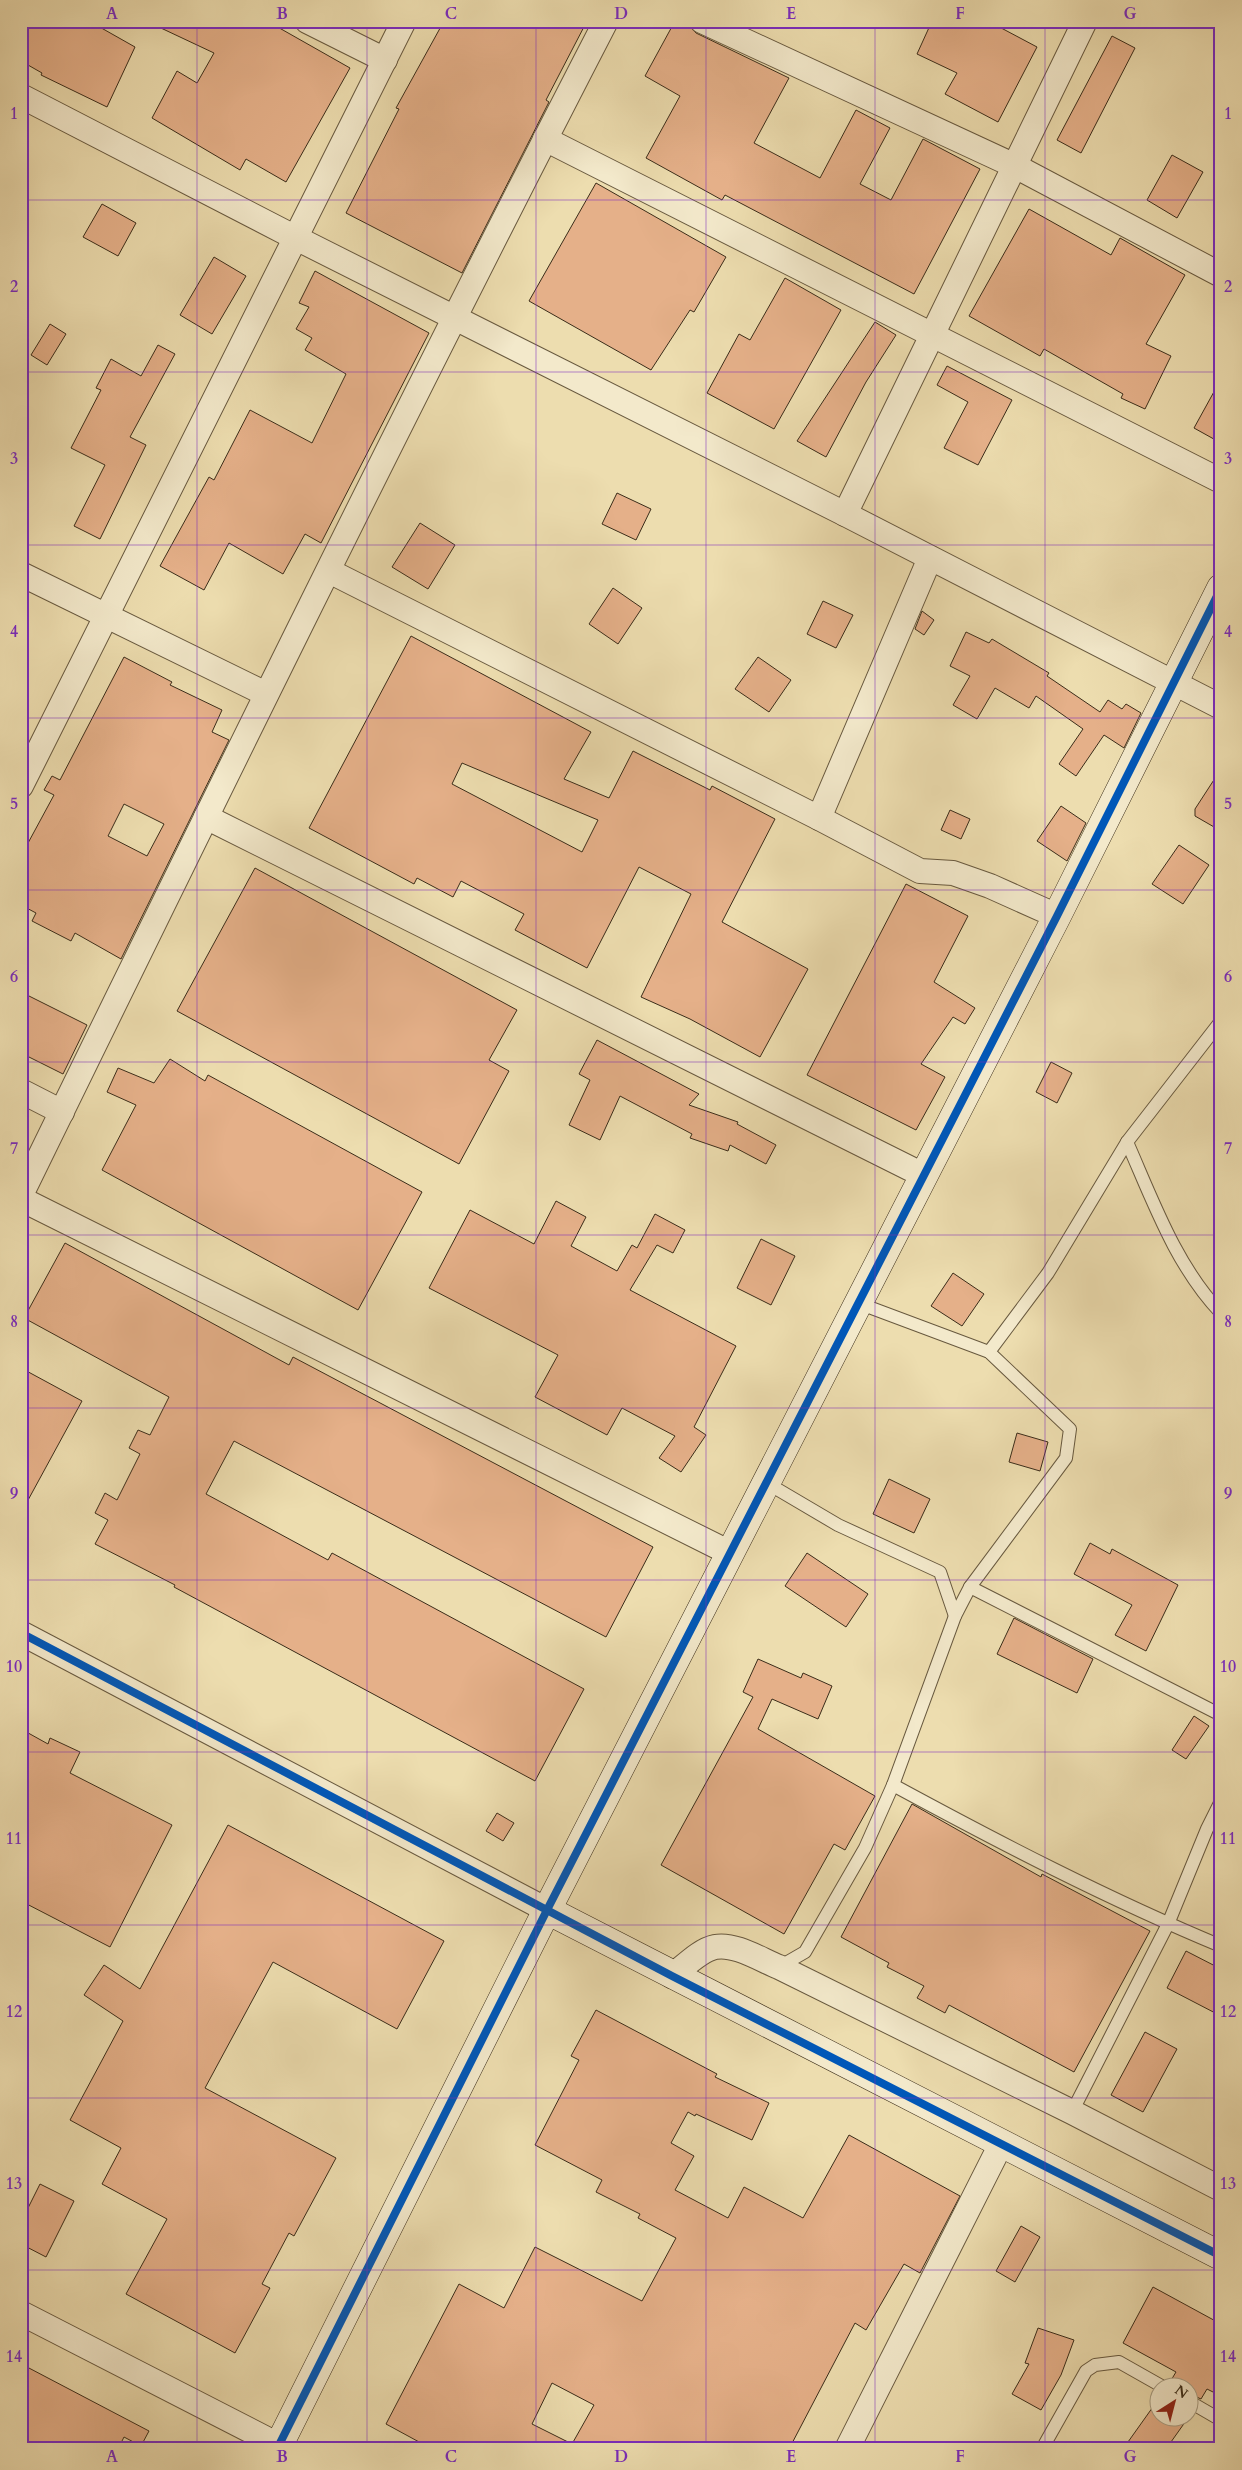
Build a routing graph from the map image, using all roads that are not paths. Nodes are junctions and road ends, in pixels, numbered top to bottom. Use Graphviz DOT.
graph roads {
  1 [pos="306,21"];
  2 [pos="404,21"];
  3 [pos="606,21"];
  4 [pos="702,21"];
  5 [pos="1085,21"];
  6 [pos="385,60"];
  7 [pos="21,96"];
  8 [pos="545,140"];
  9 [pos="1015,166"];
  10 [pos="296,238"];
  11 [pos="1221,275"];
  12 [pos="453,317"];
  13 [pos="933,334"];
  14 [pos="1221,480"];
  15 [pos="845,514"];
  16 [pos="930,558"];
  17 [pos="328,572"];
  18 [pos="21,574"];
  19 [pos="1221,588"];
  20 [pos="106,616"];
  21 [pos="1173,683"];
  22 [pos="266,694"];
  23 [pos="1221,707"];
  24 [pos="21,786"];
  25 [pos="206,817"];
  26 [pos="818,818"];
  27 [pos="1057,916"];
  28 [pos="1221,1021"];
  29 [pos="21,1091"];
  30 [pos="62,1112"];
  31 [pos="1127,1142"];
  32 [pos="923,1175"];
  33 [pos="21,1197"];
  34 [pos="858,1303"];
  35 [pos="1221,1313"];
  36 [pos="988,1352"];
  37 [pos="765,1482"];
  38 [pos="730,1553"];
  39 [pos="970,1587"];
  40 [pos="955,1616"];
  41 [pos="21,1633"];
  42 [pos="1221,1715"];
  43 [pos="892,1785"];
  44 [pos="1221,1801"];
  45 [pos="547,1910"];
  46 [pos="1168,1924"];
  47 [pos="1221,1946"];
  48 [pos="779,1967"];
  49 [pos="672,1976"];
  50 [pos="1072,2112"];
  51 [pos="1001,2144"];
  52 [pos="1221,2190"];
  53 [pos="1221,2256"];
  54 [pos="21,2313"];
  55 [pos="1150,2380"];
  56 [pos="1200,2408"];
  57 [pos="1221,2420"];
  58 [pos="280,2448"];
  59 [pos="847,2449"];
  60 [pos="1042,2449"];
  1 -- 6 [label="street"];
  2 -- 6 [label="street"];
  3 -- 8 [label="street"];
  4 -- 9 [label="street"];
  5 -- 9 [label="street"];
  6 -- 10 [label="street"];
  7 -- 10 [label="street"];
  8 -- 12 [label="street"];
  8 -- 13 [label="street"];
  9 -- 11 [label="street"];
  9 -- 13 [label="street"];
  10 -- 12 [label="street"];
  10 -- 20 [label="street"];
  12 -- 15 [label="street"];
  12 -- 17 [label="street"];
  13 -- 14 [label="street"];
  13 -- 15 [label="street"];
  15 -- 16 [label="street"];
  16 -- 21 [label="street"];
  16 -- 26 [label="street"];
  17 -- 22 [label="street"];
  17 -- 26 [label="street"];
  18 -- 20 [label="street"];
  19 -- 21 [label="street"];
  20 -- 22 [label="street"];
  20 -- 24 [label="street"];
  21 -- 23 [label="street"];
  21 -- 27 [label="street"];
  22 -- 25 [label="street"];
  25 -- 30 [label="street"];
  25 -- 32 [label="street"];
  26 -- 27 [label="street"];
  27 -- 32 [label="street"];
  28 -- 31 [label="lane"];
  29 -- 30 [label="street"];
  30 -- 33 [label="street"];
  31 -- 35 [label="lane"];
  31 -- 36 [label="lane"];
  32 -- 34 [label="street"];
  33 -- 38 [label="street"];
  34 -- 36 [label="lane"];
  34 -- 37 [label="street"];
  36 -- 39 [label="lane"];
  37 -- 38 [label="street"];
  37 -- 40 [label="lane"];
  38 -- 45 [label="street"];
  39 -- 40 [label="lane"];
  39 -- 42 [label="lane"];
  40 -- 43 [label="lane"];
  41 -- 45 [label="street"];
  43 -- 46 [label="lane"];
  43 -- 48 [label="lane"];
  44 -- 46 [label="lane"];
  45 -- 49 [label="street"];
  45 -- 58 [label="street"];
  46 -- 47 [label="lane"];
  46 -- 50 [label="lane"];
  48 -- 49 [label="street"];
  48 -- 50 [label="street"];
  49 -- 51 [label="street"];
  50 -- 52 [label="street"];
  51 -- 53 [label="street"];
  51 -- 59 [label="street"];
  54 -- 58 [label="street"];
  55 -- 60 [label="lane"];
  56 -- 57 [label="lane"];
}
